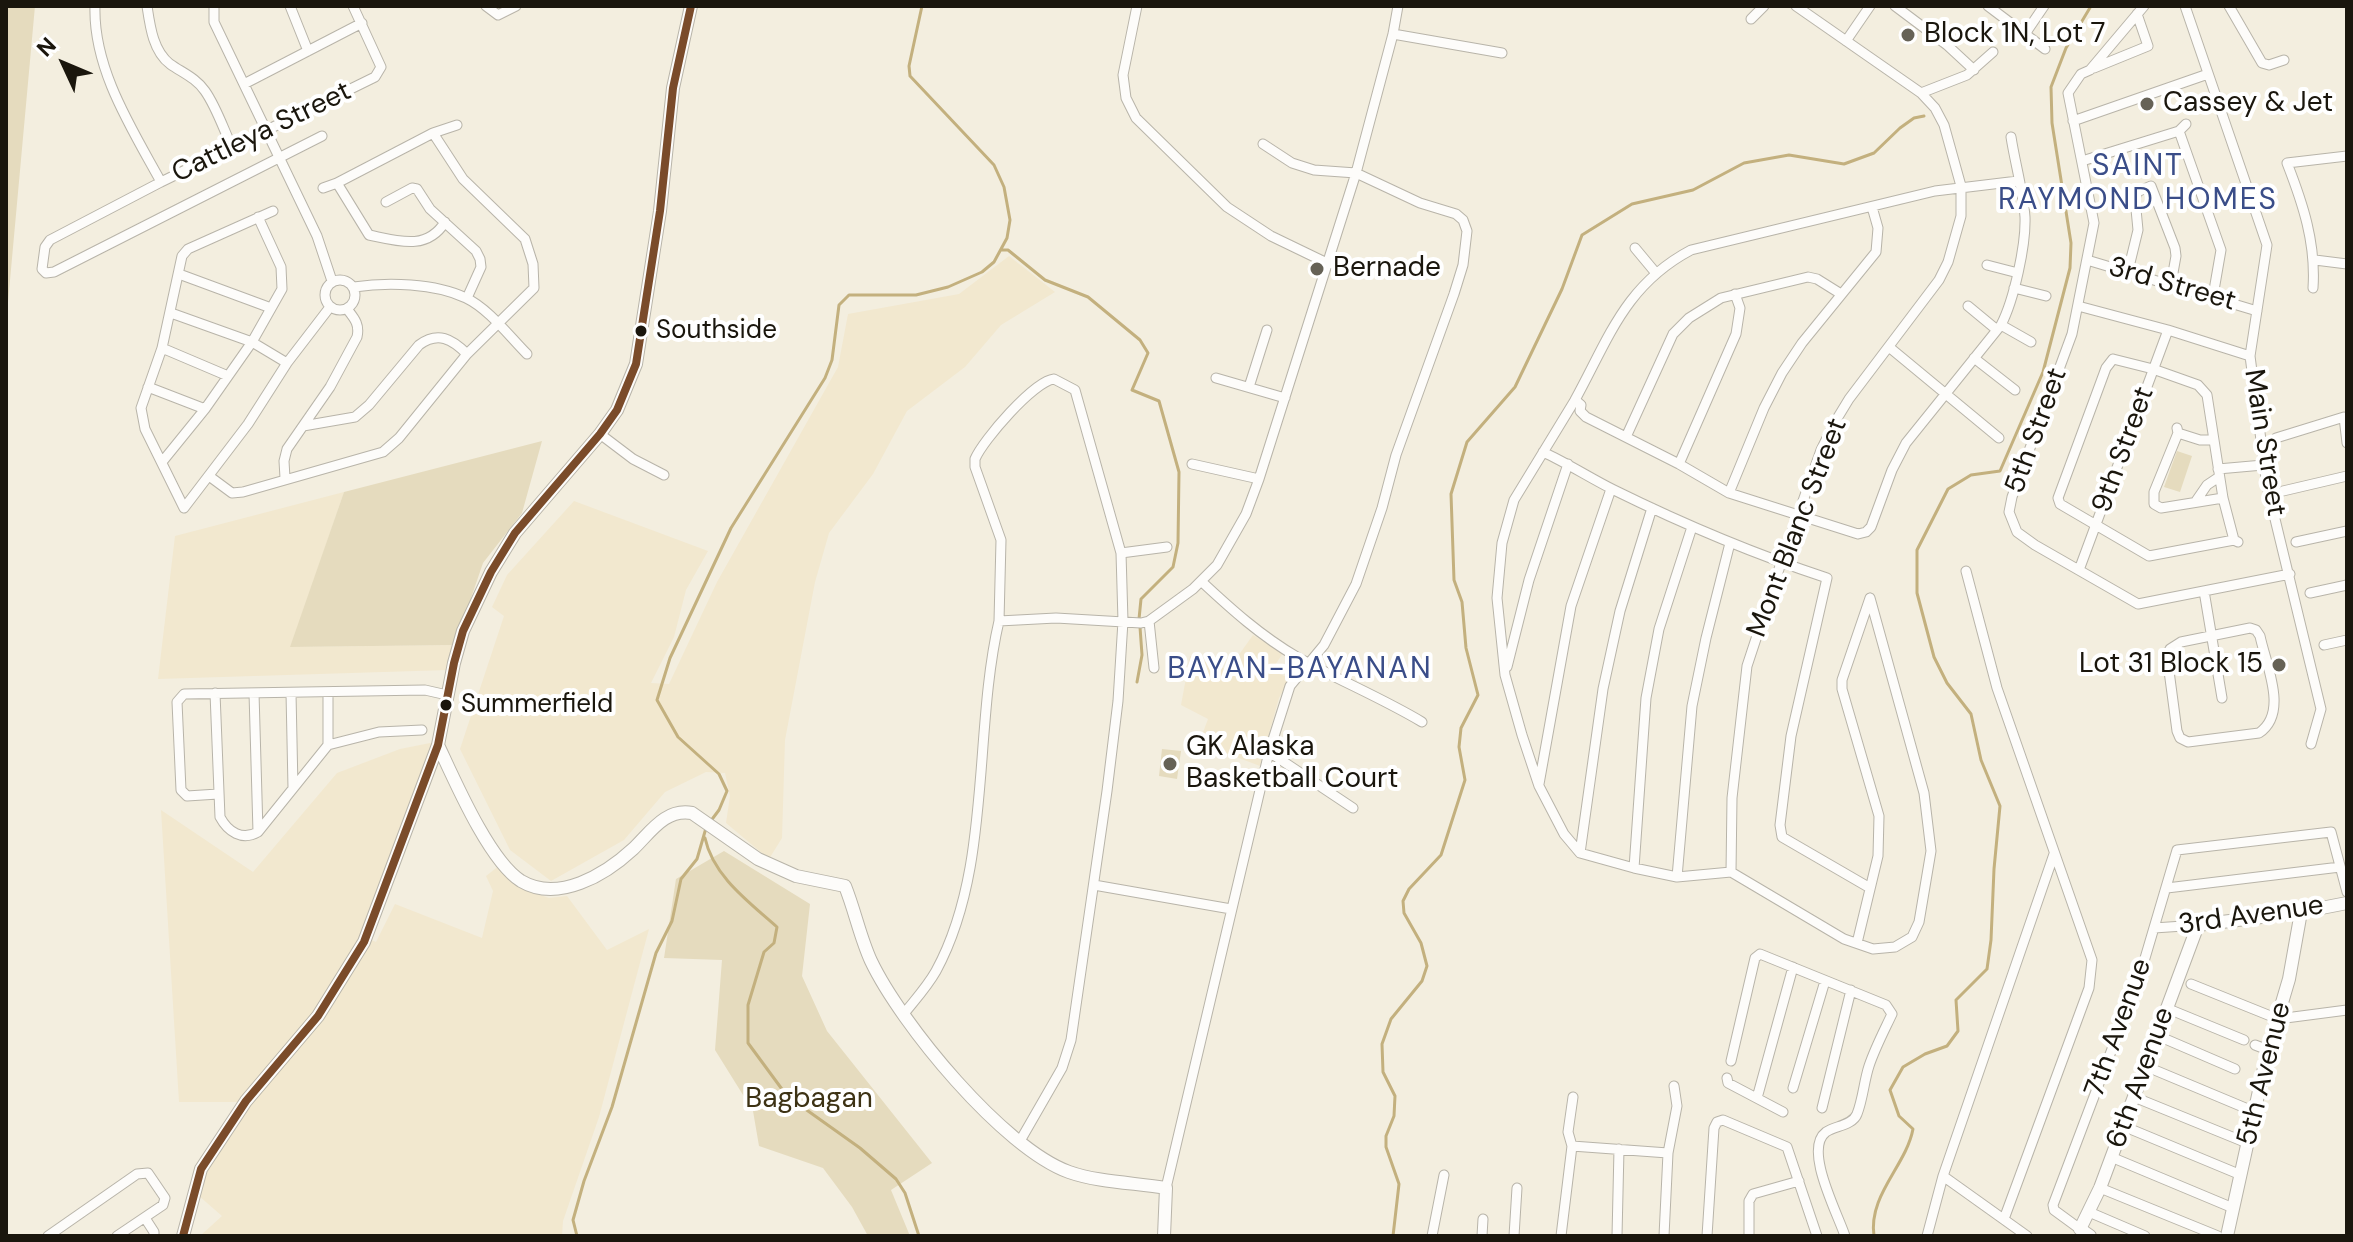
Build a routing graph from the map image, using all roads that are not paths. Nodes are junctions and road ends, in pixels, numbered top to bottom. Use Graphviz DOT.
graph roads {
  1 [pos="95,6"];
  2 [pos="147,6"];
  3 [pos="214,6"];
  4 [pos="290,6"];
  5 [pos="353,6"];
  6 [pos="486,6"];
  7 [pos="516,6"];
  8 [pos="691,6"];
  9 [pos="1137,6"];
  10 [pos="1398,6"];
  11 [pos="1764,6"];
  12 [pos="1796,6"];
  13 [pos="1870,6"];
  14 [pos="1895,6"];
  15 [pos="1989,6"];
  16 [pos="2044,6"];
  17 [pos="2185,6"];
  18 [pos="2229,6"];
  19 [pos="2140,10"];
  20 [pos="1751,19"];
  21 [pos="362,23"];
  22 [pos="1393,34"];
  23 [pos="2025,34"];
  24 [pos="1846,41"];
  25 [pos="2045,49"];
  26 [pos="308,51"];
  27 [pos="1993,52"];
  28 [pos="1502,53"];
  29 [pos="2284,60"];
  30 [pos="1974,70"];
  31 [pos="2090,70"];
  32 [pos="2208,74"];
  33 [pos="244,84"];
  34 [pos="1921,93"];
  35 [pos="2073,121"];
  36 [pos="457,125"];
  37 [pos="268,132"];
  38 [pos="433,133"];
  39 [pos="322,136"];
  40 [pos="2011,137"];
  41 [pos="1263,144"];
  42 [pos="233,149"];
  43 [pos="2347,156"];
  44 [pos="280,157"];
  45 [pos="2082,161"];
  46 [pos="1356,173"];
  47 [pos="2018,181"];
  48 [pos="161,182"];
  49 [pos="337,183"];
  50 [pos="1961,186"];
  51 [pos="323,188"];
  52 [pos="386,202"];
  53 [pos="1872,207"];
  54 [pos="273,211"];
  55 [pos="258,217"];
  56 [pos="445,222"];
  57 [pos="1635,248"];
  58 [pos="2087,260"];
  59 [pos="2315,260"];
  60 [pos="1329,264"];
  61 [pos="2347,264"];
  62 [pos="1987,265"];
  63 [pos="2128,271"];
  64 [pos="1655,272"];
  65 [pos="2018,273"];
  66 [pos="179,274"];
  67 [pos="332,281"];
  68 [pos="2171,284"];
  69 [pos="354,287"];
  70 [pos="2014,288"];
  71 [pos="2313,288"];
  72 [pos="1735,294"];
  73 [pos="1841,294"];
  74 [pos="2046,296"];
  75 [pos="2213,296"];
  76 [pos="467,298"];
  77 [pos="1968,306"];
  78 [pos="2078,306"];
  79 [pos="330,307"];
  80 [pos="271,308"];
  81 [pos="347,309"];
  82 [pos="2257,311"];
  83 [pos="171,313"];
  84 [pos="498,324"];
  85 [pos="1999,328"];
  86 [pos="1267,330"];
  87 [pos="2168,330"];
  88 [pos="416,334"];
  89 [pos="425,341"];
  90 [pos="252,342"];
  91 [pos="2031,342"];
  92 [pos="1889,347"];
  93 [pos="162,348"];
  94 [pos="467,354"];
  95 [pos="527,354"];
  96 [pos="2250,356"];
  97 [pos="1974,358"];
  98 [pos="287,363"];
  99 [pos="2153,369"];
  100 [pos="228,376"];
  101 [pos="1216,378"];
  102 [pos="148,387"];
  103 [pos="1249,387"];
  104 [pos="2015,390"];
  105 [pos="1945,393"];
  106 [pos="1285,398"];
  107 [pos="1575,400"];
  108 [pos="205,409"];
  109 [pos="303,426"];
  110 [pos="600,434"];
  111 [pos="1626,437"];
  112 [pos="1999,438"];
  113 [pos="2276,438"];
  114 [pos="2212,440"];
  115 [pos="2347,443"];
  116 [pos="1543,452"];
  117 [pos="162,462"];
  118 [pos="1192,464"];
  119 [pos="1568,464"];
  120 [pos="1679,464"];
  121 [pos="2263,465"];
  122 [pos="2218,473"];
  123 [pos="664,475"];
  124 [pos="209,476"];
  125 [pos="2347,476"];
  126 [pos="285,478"];
  127 [pos="1259,479"];
  128 [pos="1611,489"];
  129 [pos="2283,491"];
  130 [pos="1729,493"];
  131 [pos="2223,498"];
  132 [pos="2196,501"];
  133 [pos="1652,508"];
  134 [pos="1799,513"];
  135 [pos="2097,526"];
  136 [pos="1692,527"];
  137 [pos="2347,531"];
  138 [pos="2296,542"];
  139 [pos="1730,543"];
  140 [pos="1167,547"];
  141 [pos="1121,553"];
  142 [pos="1781,563"];
  143 [pos="2079,570"];
  144 [pos="1966,571"];
  145 [pos="2290,574"];
  146 [pos="1201,581"];
  147 [pos="2347,585"];
  148 [pos="2204,591"];
  149 [pos="2310,593"];
  150 [pos="999,621"];
  151 [pos="1123,621"];
  152 [pos="1142,622"];
  153 [pos="2213,636"];
  154 [pos="2347,640"];
  155 [pos="2324,645"];
  156 [pos="1307,662"];
  157 [pos="1154,668"];
  158 [pos="1505,675"];
  159 [pos="215,693"];
  160 [pos="254,693"];
  161 [pos="291,693"];
  162 [pos="328,693"];
  163 [pos="447,695"];
  164 [pos="2222,698"];
  165 [pos="1422,722"];
  166 [pos="422,730"];
  167 [pos="2311,744"];
  168 [pos="328,745"];
  169 [pos="438,745"];
  170 [pos="1269,752"];
  171 [pos="1539,786"];
  172 [pos="293,788"];
  173 [pos="218,794"];
  174 [pos="1353,808"];
  175 [pos="258,832"];
  176 [pos="1580,853"];
  177 [pos="2054,854"];
  178 [pos="2340,867"];
  179 [pos="1634,868"];
  180 [pos="1731,872"];
  181 [pos="1677,877"];
  182 [pos="1094,885"];
  183 [pos="1870,888"];
  184 [pos="2167,888"];
  185 [pos="2347,892"];
  186 [pos="2347,903"];
  187 [pos="1231,909"];
  188 [pos="2301,912"];
  189 [pos="2198,925"];
  190 [pos="2154,928"];
  191 [pos="1857,943"];
  192 [pos="1793,967"];
  193 [pos="1825,981"];
  194 [pos="2191,984"];
  195 [pos="1851,990"];
  196 [pos="2166,1008"];
  197 [pos="2347,1010"];
  198 [pos="903,1015"];
  199 [pos="2278,1019"];
  200 [pos="2156,1035"];
  201 [pos="2244,1040"];
  202 [pos="1731,1061"];
  203 [pos="2145,1066"];
  204 [pos="2235,1069"];
  205 [pos="1727,1078"];
  206 [pos="1674,1086"];
  207 [pos="1793,1088"];
  208 [pos="1573,1097"];
  209 [pos="2134,1097"];
  210 [pos="1757,1098"];
  211 [pos="1822,1108"];
  212 [pos="1783,1112"];
  213 [pos="2255,1112"];
  214 [pos="2123,1126"];
  215 [pos="1020,1141"];
  216 [pos="2247,1143"];
  217 [pos="1572,1146"];
  218 [pos="1619,1149"];
  219 [pos="1668,1153"];
  220 [pos="2111,1157"];
  221 [pos="1444,1175"];
  222 [pos="2241,1175"];
  223 [pos="1943,1176"];
  224 [pos="1799,1181"];
  225 [pos="1166,1188"];
  226 [pos="1517,1188"];
  227 [pos="2100,1188"];
  228 [pos="2233,1208"];
  229 [pos="2089,1212"];
  230 [pos="145,1218"];
  231 [pos="1483,1219"];
  232 [pos="2004,1219"];
  233 [pos="2085,1232"];
  234 [pos="48,1236"];
  235 [pos="117,1236"];
  236 [pos="154,1236"];
  237 [pos="183,1236"];
  238 [pos="1164,1236"];
  239 [pos="1432,1236"];
  240 [pos="1482,1236"];
  241 [pos="1514,1236"];
  242 [pos="1561,1236"];
  243 [pos="1617,1236"];
  244 [pos="1664,1236"];
  245 [pos="1707,1236"];
  246 [pos="1749,1236"];
  247 [pos="1817,1236"];
  248 [pos="1845,1236"];
  249 [pos="1927,1236"];
  250 [pos="2027,1236"];
  251 [pos="2145,1236"];
  252 [pos="2218,1236"];
  253 [pos="2227,1236"];
  1 -- 48 [label="street, Cattleya Street"];
  2 -- 42 [label="street"];
  3 -- 33 [label="street"];
  4 -- 26 [label="street"];
  5 -- 21 [label="street, Cattleya Street"];
  6 -- 7 [label="street"];
  8 -- 110 [label="street"];
  9 -- 60 [label="street"];
  10 -- 22 [label="street"];
  11 -- 20 [label="street"];
  12 -- 24 [label="street, Mont Blanc Street"];
  13 -- 24 [label="street"];
  14 -- 30 [label="street"];
  15 -- 23 [label="street"];
  16 -- 23 [label="street"];
  17 -- 32 [label="street, Main Street"];
  18 -- 29 [label="street"];
  19 -- 31 [label="street"];
  19 -- 31 [label="street"];
  21 -- 26 [label="street"];
  21 -- 37 [label="street, Cattleya Street"];
  22 -- 28 [label="street"];
  22 -- 46 [label="street"];
  23 -- 25 [label="street"];
  24 -- 34 [label="street, Mont Blanc Street"];
  26 -- 33 [label="street"];
  27 -- 30 [label="street"];
  30 -- 34 [label="street"];
  31 -- 35 [label="street, 5th Street"];
  32 -- 35 [label="street"];
  32 -- 82 [label="street, Main Street"];
  33 -- 37 [label="street"];
  34 -- 50 [label="street, Mont Blanc Street"];
  35 -- 45 [label="street, 5th Street"];
  36 -- 38 [label="street"];
  37 -- 42 [label="street, Cattleya Street"];
  37 -- 44 [label="street"];
  38 -- 49 [label="street"];
  38 -- 84 [label="street"];
  39 -- 44 [label="street"];
  40 -- 47 [label="street"];
  41 -- 46 [label="street"];
  42 -- 48 [label="street, Cattleya Street"];
  43 -- 59 [label="street"];
  44 -- 48 [label="street"];
  44 -- 67 [label="street"];
  45 -- 58 [label="street, 5th Street"];
  45 -- 75 [label="street"];
  46 -- 60 [label="street"];
  46 -- 156 [label="street"];
  47 -- 50 [label="street"];
  47 -- 65 [label="street"];
  49 -- 51 [label="street"];
  49 -- 56 [label="street"];
  50 -- 53 [label="street"];
  50 -- 92 [label="street, Mont Blanc Street"];
  52 -- 56 [label="street"];
  53 -- 64 [label="street"];
  53 -- 73 [label="street"];
  54 -- 55 [label="street"];
  55 -- 66 [label="street"];
  55 -- 80 [label="street"];
  56 -- 76 [label="street"];
  57 -- 64 [label="street"];
  58 -- 63 [label="street, 3rd Street"];
  58 -- 78 [label="street, 5th Street"];
  59 -- 61 [label="street"];
  59 -- 71 [label="street"];
  60 -- 106 [label="street"];
  62 -- 65 [label="street"];
  63 -- 68 [label="street, 3rd Street"];
  63 -- 68 [label="street"];
  64 -- 107 [label="street"];
  65 -- 70 [label="street"];
  66 -- 80 [label="street"];
  66 -- 83 [label="street"];
  67 -- 69 [label="street"];
  67 -- 79 [label="street"];
  68 -- 75 [label="street, 3rd Street"];
  69 -- 76 [label="street"];
  69 -- 81 [label="street"];
  70 -- 74 [label="street"];
  70 -- 85 [label="street"];
  72 -- 73 [label="street"];
  72 -- 111 [label="street"];
  72 -- 120 [label="street"];
  73 -- 130 [label="street"];
  75 -- 82 [label="street, 3rd Street"];
  76 -- 84 [label="street"];
  77 -- 85 [label="street"];
  78 -- 87 [label="street"];
  78 -- 143 [label="street, 5th Street"];
  79 -- 81 [label="street"];
  79 -- 98 [label="street"];
  80 -- 90 [label="street"];
  81 -- 109 [label="street"];
  82 -- 96 [label="street, Main Street"];
  83 -- 90 [label="street"];
  83 -- 93 [label="street"];
  84 -- 94 [label="street"];
  84 -- 95 [label="street"];
  85 -- 91 [label="street"];
  85 -- 97 [label="street"];
  86 -- 103 [label="street"];
  87 -- 96 [label="street"];
  87 -- 99 [label="street, 9th Street"];
  88 -- 89 [label="street"];
  89 -- 94 [label="street"];
  89 -- 109 [label="street"];
  90 -- 98 [label="street"];
  90 -- 100 [label="street"];
  92 -- 105 [label="street"];
  92 -- 134 [label="street, Mont Blanc Street"];
  93 -- 100 [label="street"];
  93 -- 102 [label="street"];
  94 -- 126 [label="street"];
  96 -- 121 [label="street, Main Street"];
  97 -- 104 [label="street"];
  97 -- 105 [label="street"];
  98 -- 124 [label="street"];
  99 -- 114 [label="street"];
  99 -- 135 [label="street, 9th Street"];
  99 -- 135 [label="street"];
  100 -- 108 [label="street"];
  101 -- 103 [label="street"];
  102 -- 108 [label="street"];
  102 -- 117 [label="street"];
  103 -- 106 [label="street"];
  105 -- 112 [label="street"];
  105 -- 134 [label="street"];
  106 -- 127 [label="street"];
  107 -- 111 [label="street"];
  107 -- 116 [label="street"];
  108 -- 117 [label="street"];
  109 -- 126 [label="street"];
  110 -- 123 [label="street"];
  110 -- 163 [label="street"];
  111 -- 120 [label="street"];
  113 -- 115 [label="street"];
  114 -- 122 [label="street"];
  114 -- 132 [label="street"];
  116 -- 119 [label="street"];
  116 -- 158 [label="street"];
  117 -- 124 [label="street"];
  118 -- 127 [label="street"];
  119 -- 128 [label="street"];
  119 -- 158 [label="street"];
  120 -- 130 [label="street"];
  121 -- 122 [label="street"];
  121 -- 145 [label="street, Main Street"];
  122 -- 131 [label="street"];
  122 -- 132 [label="street"];
  124 -- 126 [label="street"];
  125 -- 129 [label="street"];
  127 -- 146 [label="street"];
  128 -- 133 [label="street"];
  128 -- 171 [label="street"];
  130 -- 134 [label="street"];
  131 -- 132 [label="street"];
  131 -- 135 [label="street"];
  133 -- 136 [label="street"];
  133 -- 176 [label="street"];
  134 -- 142 [label="street, Mont Blanc Street"];
  135 -- 143 [label="street, 9th Street"];
  136 -- 139 [label="street"];
  136 -- 179 [label="street"];
  137 -- 138 [label="street"];
  139 -- 142 [label="street"];
  139 -- 181 [label="street"];
  140 -- 141 [label="street"];
  141 -- 150 [label="street"];
  141 -- 151 [label="street"];
  142 -- 180 [label="street, Mont Blanc Street"];
  142 -- 183 [label="street"];
  143 -- 148 [label="street, 5th Street"];
  144 -- 177 [label="street"];
  145 -- 148 [label="street, 5th Street"];
  145 -- 167 [label="street, Main Street"];
  146 -- 152 [label="street"];
  146 -- 156 [label="street"];
  147 -- 149 [label="street"];
  148 -- 153 [label="street"];
  150 -- 151 [label="street"];
  150 -- 198 [label="street"];
  151 -- 152 [label="street"];
  151 -- 182 [label="street"];
  152 -- 157 [label="street"];
  153 -- 153 [label="street"];
  153 -- 164 [label="street"];
  154 -- 155 [label="street"];
  156 -- 165 [label="street"];
  156 -- 170 [label="street"];
  158 -- 171 [label="street"];
  159 -- 160 [label="street"];
  159 -- 173 [label="street"];
  159 -- 173 [label="street"];
  160 -- 161 [label="street"];
  160 -- 175 [label="street"];
  161 -- 162 [label="street"];
  161 -- 172 [label="street"];
  162 -- 163 [label="street"];
  162 -- 168 [label="street"];
  163 -- 169 [label="street"];
  166 -- 168 [label="street"];
  168 -- 172 [label="street"];
  169 -- 198 [label="street"];
  169 -- 237 [label="street"];
  170 -- 174 [label="street"];
  170 -- 187 [label="street"];
  171 -- 176 [label="street"];
  172 -- 175 [label="street"];
  173 -- 175 [label="street"];
  176 -- 179 [label="street"];
  177 -- 223 [label="street"];
  177 -- 232 [label="street"];
  178 -- 184 [label="street"];
  178 -- 184 [label="street, 7th Avenue"];
  178 -- 185 [label="street"];
  179 -- 181 [label="street"];
  180 -- 181 [label="street"];
  180 -- 191 [label="street"];
  182 -- 187 [label="street"];
  182 -- 215 [label="street"];
  183 -- 191 [label="street"];
  183 -- 191 [label="street"];
  184 -- 190 [label="street, 7th Avenue"];
  186 -- 188 [label="street, 3rd Avenue"];
  187 -- 225 [label="street"];
  188 -- 189 [label="street, 3rd Avenue"];
  188 -- 199 [label="street, 5th Avenue"];
  189 -- 190 [label="street, 3rd Avenue"];
  189 -- 196 [label="street, 6th Avenue"];
  190 -- 233 [label="street, 7th Avenue"];
  192 -- 193 [label="street"];
  192 -- 202 [label="street"];
  192 -- 210 [label="street"];
  193 -- 195 [label="street"];
  193 -- 207 [label="street"];
  194 -- 199 [label="street"];
  195 -- 211 [label="street"];
  195 -- 248 [label="street"];
  196 -- 200 [label="street, 6th Avenue"];
  196 -- 201 [label="street"];
  197 -- 199 [label="street"];
  198 -- 215 [label="street"];
  199 -- 213 [label="street, 5th Avenue"];
  200 -- 203 [label="street, 6th Avenue"];
  200 -- 204 [label="street"];
  203 -- 209 [label="street, 6th Avenue"];
  203 -- 213 [label="street"];
  205 -- 210 [label="street"];
  206 -- 219 [label="street"];
  208 -- 217 [label="street"];
  209 -- 214 [label="street, 6th Avenue"];
  209 -- 216 [label="street"];
  210 -- 212 [label="street"];
  213 -- 216 [label="street, 5th Avenue"];
  214 -- 220 [label="street, 6th Avenue"];
  214 -- 222 [label="street"];
  215 -- 225 [label="street"];
  216 -- 222 [label="street, 5th Avenue"];
  217 -- 218 [label="street"];
  217 -- 242 [label="street"];
  218 -- 219 [label="street"];
  218 -- 243 [label="street"];
  219 -- 244 [label="street"];
  220 -- 227 [label="street, 6th Avenue"];
  220 -- 228 [label="street"];
  221 -- 239 [label="street"];
  222 -- 228 [label="street, 5th Avenue"];
  223 -- 232 [label="street"];
  223 -- 249 [label="street"];
  224 -- 245 [label="street"];
  224 -- 246 [label="street"];
  224 -- 247 [label="street"];
  225 -- 238 [label="street"];
  226 -- 241 [label="street"];
  227 -- 229 [label="street, 6th Avenue"];
  227 -- 252 [label="street"];
  228 -- 253 [label="street, 5th Avenue"];
  229 -- 233 [label="street, 6th Avenue"];
  229 -- 251 [label="street"];
  230 -- 234 [label="street"];
  230 -- 235 [label="street"];
  230 -- 236 [label="street"];
  231 -- 240 [label="street"];
  232 -- 250 [label="street"];
}
